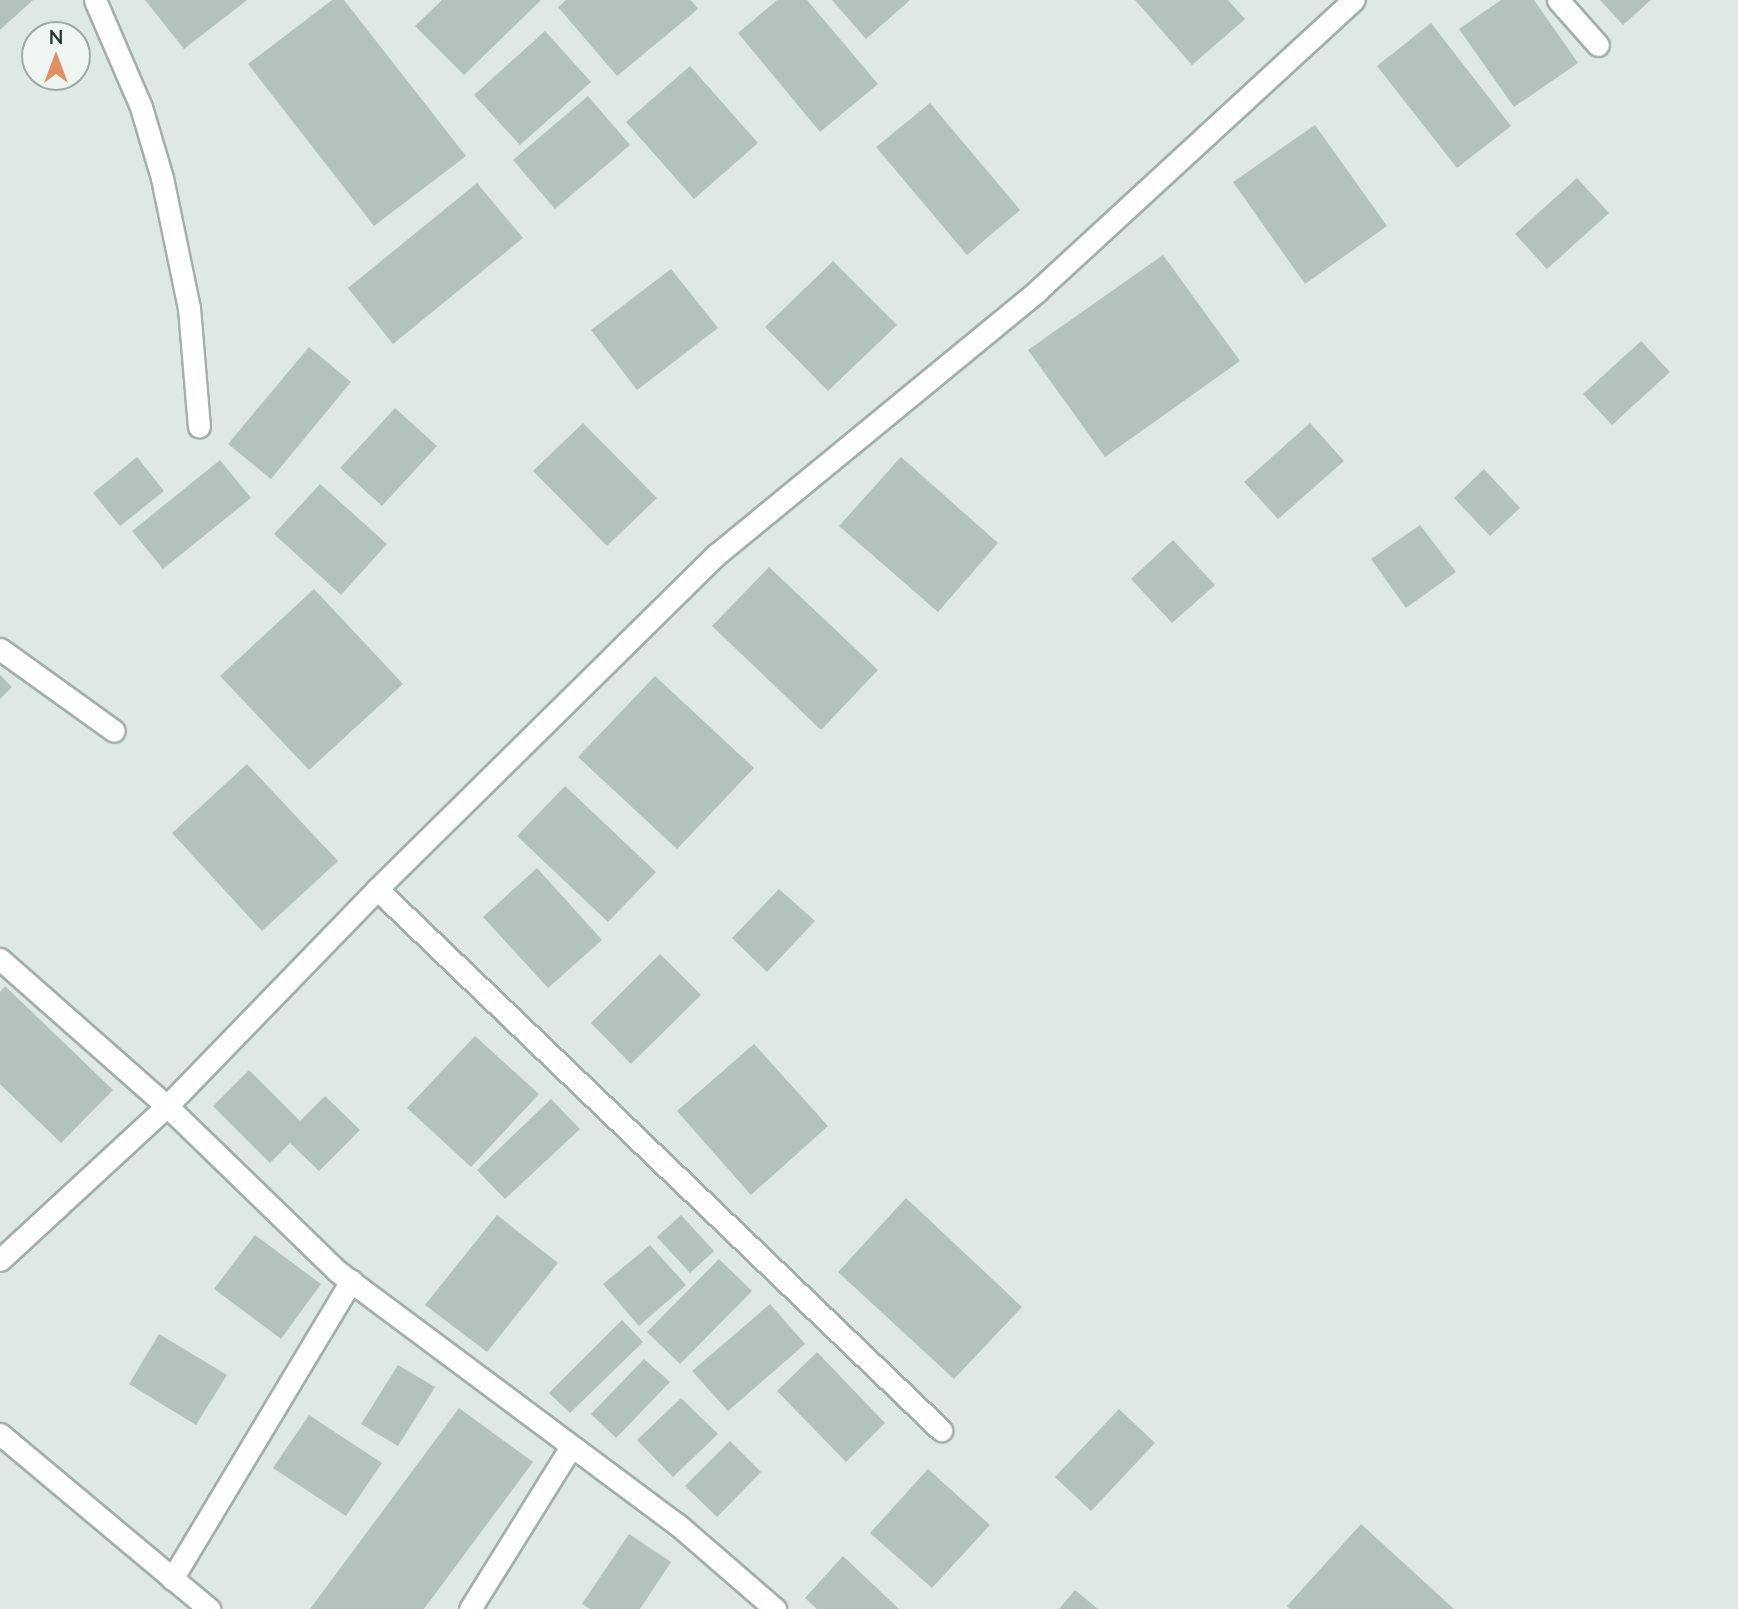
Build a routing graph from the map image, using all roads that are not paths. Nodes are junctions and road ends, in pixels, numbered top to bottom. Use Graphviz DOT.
graph roads {
  1 [pos="95,0"];
  2 [pos="1354,0"];
  3 [pos="1558,0"];
  4 [pos="1598,46"];
  5 [pos="199,427"];
  6 [pos="0,649"];
  7 [pos="114,731"];
  8 [pos="377,888"];
  9 [pos="0,958"];
  10 [pos="167,1106"];
  11 [pos="0,1260"];
  12 [pos="351,1281"];
  13 [pos="941,1430"];
  14 [pos="0,1434"];
  15 [pos="571,1447"];
  16 [pos="172,1579"];
  17 [pos="209,1609"];
  18 [pos="470,1609"];
  19 [pos="775,1609"];
  1 -- 5 [label="street"];
  2 -- 8 [label="street"];
  3 -- 4 [label="street"];
  6 -- 7 [label="street"];
  8 -- 10 [label="street"];
  8 -- 13 [label="street"];
  9 -- 10 [label="street"];
  10 -- 11 [label="street"];
  10 -- 12 [label="street"];
  12 -- 15 [label="street"];
  12 -- 16 [label="street"];
  14 -- 16 [label="street"];
  15 -- 18 [label="street"];
  15 -- 19 [label="street"];
  16 -- 17 [label="street"];
}
